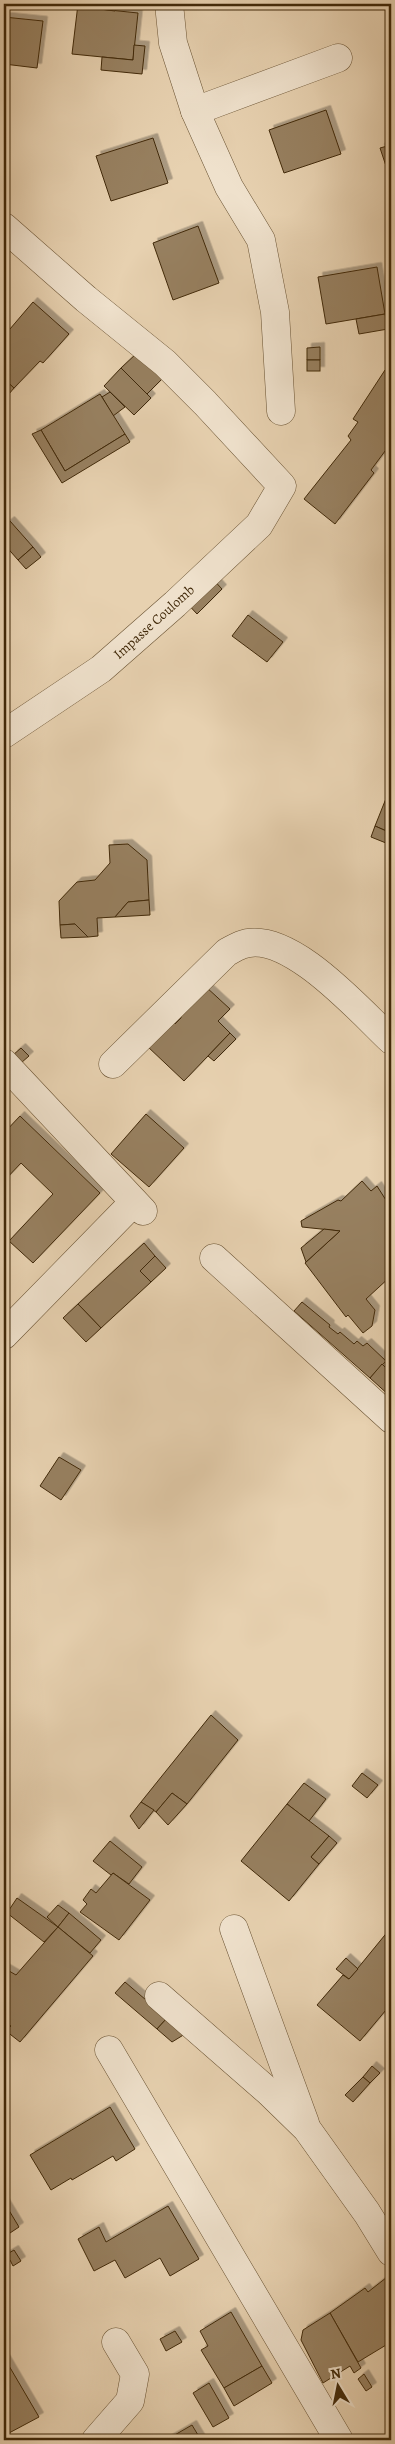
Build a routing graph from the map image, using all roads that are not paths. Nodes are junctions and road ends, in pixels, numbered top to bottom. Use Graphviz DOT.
graph roads {
  1 [pos="169,4"];
  2 [pos="338,58"];
  3 [pos="195,111"];
  4 [pos="4,227"];
  5 [pos="281,411"];
  6 [pos="4,734"];
  7 [pos="391,1040"];
  8 [pos="4,1062"];
  9 [pos="113,1064"];
  10 [pos="214,1258"];
  11 [pos="4,1335"];
  12 [pos="391,1419"];
  13 [pos="234,1928"];
  14 [pos="159,1996"];
  15 [pos="109,2050"];
  16 [pos="307,2129"];
  17 [pos="387,2235"];
  18 [pos="116,2342"];
  19 [pos="96,2440"];
  20 [pos="339,2440"];
  1 -- 3 [label="street"];
  2 -- 3 [label="street"];
  3 -- 5 [label="street"];
  4 -- 6 [label="street, Impasse Coulomb"];
  7 -- 9 [label="street"];
  8 -- 11 [label="street"];
  10 -- 12 [label="street"];
  13 -- 16 [label="street"];
  14 -- 16 [label="street"];
  15 -- 20 [label="street"];
  16 -- 17 [label="street"];
  18 -- 19 [label="street"];
}
